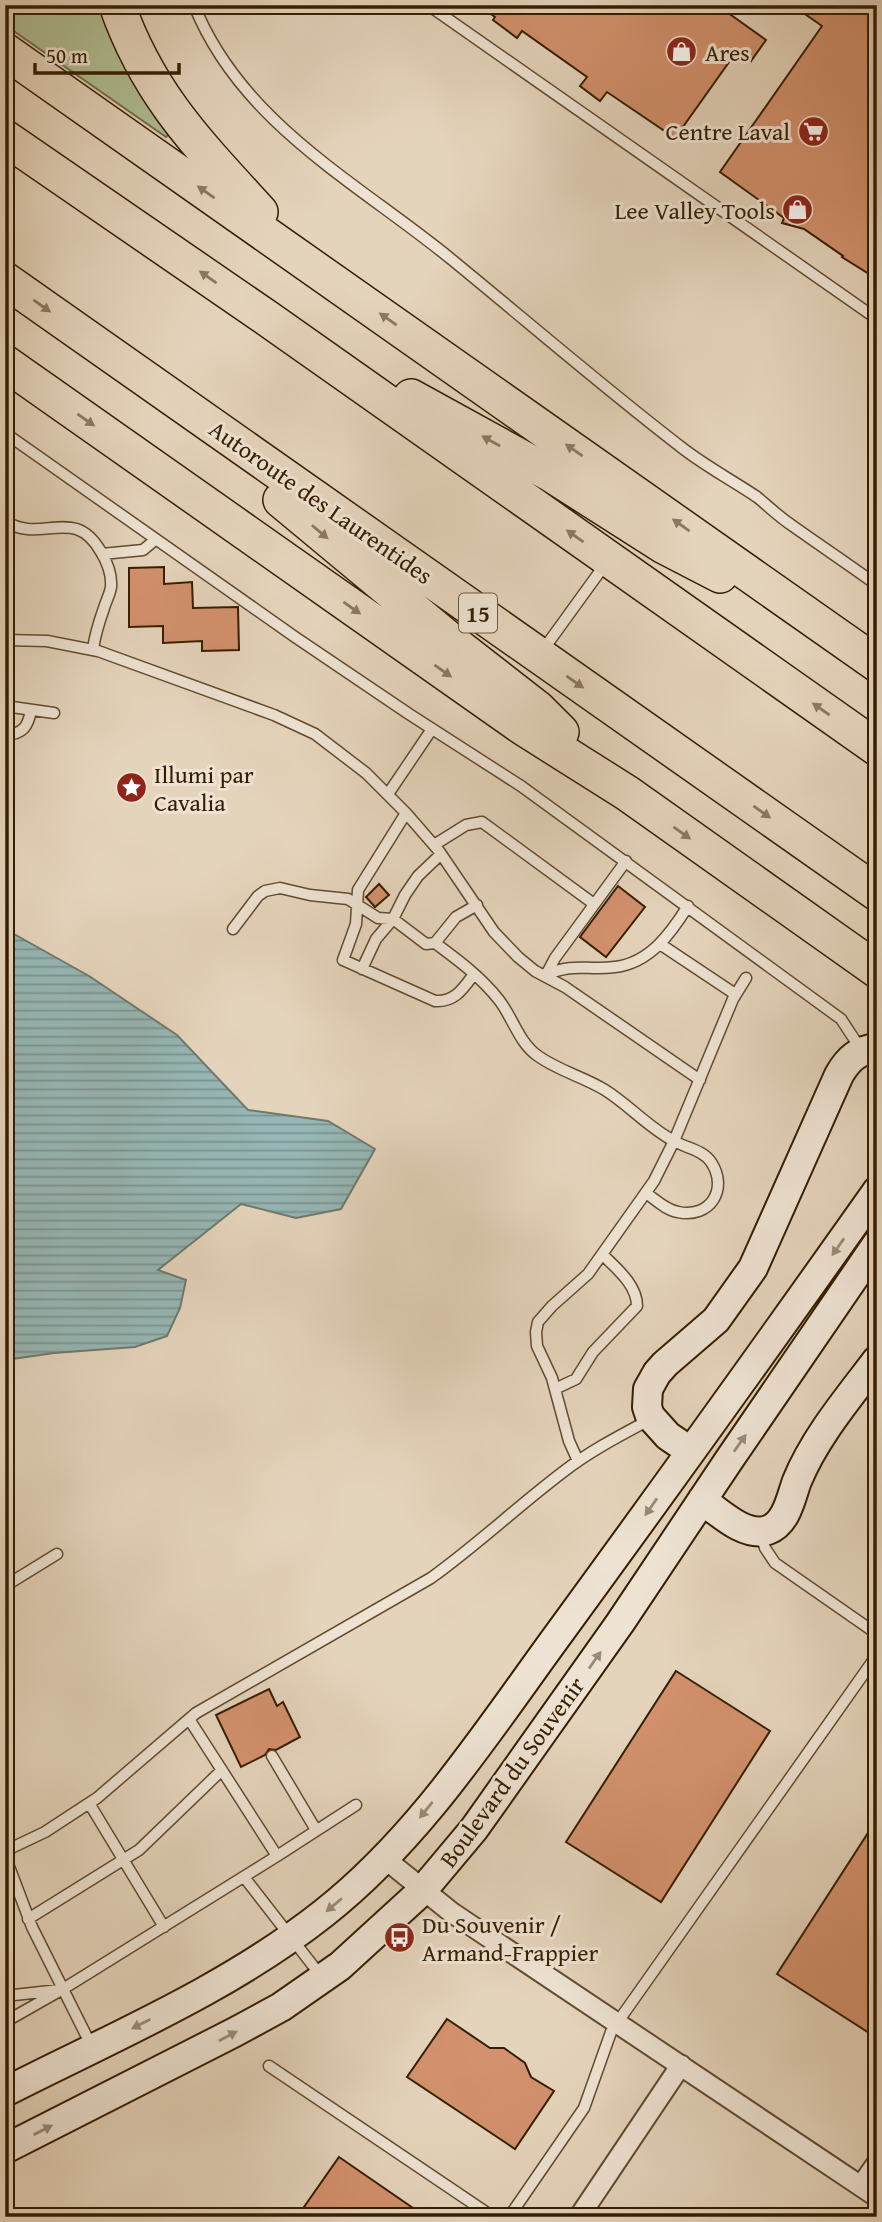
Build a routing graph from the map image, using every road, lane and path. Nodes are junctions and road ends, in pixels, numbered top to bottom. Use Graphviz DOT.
graph roads {
  1 [pos="117,5"];
  2 [pos="194,5"];
  3 [pos="428,5"];
  4 [pos="5,51"];
  5 [pos="5,138"];
  6 [pos="303,259"];
  7 [pos="5,280"];
  8 [pos="264,316"];
  9 [pos="877,319"];
  10 [pos="79,332"];
  11 [pos="14,371"];
  12 [pos="5,433"];
  13 [pos="5,521"];
  14 [pos="155,540"];
  15 [pos="102,554"];
  16 [pos="608,560"];
  17 [pos="877,585"];
  18 [pos="823,627"];
  19 [pos="5,640"];
  20 [pos="93,649"];
  21 [pos="538,656"];
  22 [pos="877,664"];
  23 [pos="5,706"];
  24 [pos="31,710"];
  25 [pos="54,713"];
  26 [pos="432,729"];
  27 [pos="5,735"];
  28 [pos="877,748"];
  29 [pos="626,793"];
  30 [pos="388,794"];
  31 [pos="406,813"];
  32 [pos="438,849"];
  33 [pos="626,861"];
  34 [pos="877,893"];
  35 [pos="594,904"];
  36 [pos="356,905"];
  37 [pos="477,905"];
  38 [pos="688,906"];
  39 [pos="393,919"];
  40 [pos="233,929"];
  41 [pos="435,943"];
  42 [pos="660,944"];
  43 [pos="362,968"];
  44 [pos="877,970"];
  45 [pos="474,974"];
  46 [pos="545,975"];
  47 [pos="746,978"];
  48 [pos="736,994"];
  49 [pos="869,1050"];
  50 [pos="699,1080"];
  51 [pos="674,1141"];
  52 [pos="877,1191"];
  53 [pos="646,1193"];
  54 [pos="877,1244"];
  55 [pos="603,1255"];
  56 [pos="877,1360"];
  57 [pos="555,1390"];
  58 [pos="652,1419"];
  59 [pos="690,1451"];
  60 [pos="578,1461"];
  61 [pos="702,1500"];
  62 [pos="760,1532"];
  63 [pos="57,1554"];
  64 [pos="5,1586"];
  65 [pos="877,1634"];
  66 [pos="877,1655"];
  67 [pos="189,1719"];
  68 [pos="272,1756"];
  69 [pos="222,1770"];
  70 [pos="89,1803"];
  71 [pos="356,1805"];
  72 [pos="316,1830"];
  73 [pos="5,1854"];
  74 [pos="277,1856"];
  75 [pos="384,1858"];
  76 [pos="124,1860"];
  77 [pos="244,1877"];
  78 [pos="422,1891"];
  79 [pos="28,1919"];
  80 [pos="164,1927"];
  81 [pos="290,1938"];
  82 [pos="323,1979"];
  83 [pos="63,1989"];
  84 [pos="5,1996"];
  85 [pos="5,2022"];
  86 [pos="617,2023"];
  87 [pos="93,2048"];
  88 [pos="681,2065"];
  89 [pos="269,2066"];
  90 [pos="5,2092"];
  91 [pos="5,2149"];
  92 [pos="877,2164"];
  93 [pos="869,2191"];
  94 [pos="493,2217"];
  95 [pos="509,2217"];
  96 [pos="579,2217"];
  1 -- 6 [label="highway"];
  2 -- 17 [label="lane"];
  3 -- 9 [label="lane"];
  6 -- 4 [label="highway, one-way"];
  8 -- 5 [label="highway, one-way"];
  18 -- 6 [label="highway, one-way"];
  7 -- 10 [label="highway, Autoroute des Laurentides / 15, one-way"];
  16 -- 8 [label="highway, one-way"];
  18 -- 8 [label="highway, one-way"];
  10 -- 21 [label="highway, Autoroute des Laurentides / 15"];
  10 -- 29 [label="highway, one-way"];
  11 -- 29 [label="highway, one-way"];
  12 -- 14 [label="lane"];
  13 -- 15 [label="lane"];
  14 -- 15 [label="lane"];
  14 -- 26 [label="lane"];
  15 -- 20 [label="lane"];
  16 -- 21 [label="lane"];
  28 -- 16 [label="highway, one-way"];
  18 -- 22 [label="highway"];
  19 -- 20 [label="lane"];
  20 -- 30 [label="lane"];
  21 -- 34 [label="highway, Autoroute des Laurentides / 15, one-way"];
  23 -- 24 [label="lane"];
  24 -- 25 [label="lane"];
  24 -- 27 [label="lane"];
  26 -- 30 [label="lane"];
  26 -- 33 [label="lane"];
  29 -- 44 [label="highway, one-way"];
  30 -- 31 [label="lane"];
  31 -- 32 [label="lane"];
  31 -- 36 [label="lane"];
  32 -- 35 [label="lane"];
  32 -- 37 [label="lane"];
  32 -- 39 [label="lane"];
  33 -- 35 [label="lane"];
  33 -- 38 [label="lane"];
  35 -- 46 [label="lane"];
  36 -- 39 [label="lane"];
  36 -- 40 [label="lane"];
  36 -- 43 [label="lane"];
  37 -- 41 [label="lane"];
  37 -- 46 [label="lane"];
  38 -- 42 [label="lane"];
  38 -- 49 [label="lane"];
  39 -- 41 [label="lane"];
  39 -- 43 [label="lane"];
  41 -- 45 [label="lane"];
  42 -- 46 [label="lane"];
  42 -- 48 [label="lane"];
  43 -- 45 [label="lane"];
  45 -- 51 [label="lane"];
  46 -- 50 [label="lane"];
  47 -- 48 [label="lane"];
  48 -- 50 [label="lane"];
  49 -- 58 [label="street"];
  50 -- 51 [label="lane"];
  51 -- 53 [label="lane"];
  51 -- 53 [label="lane"];
  52 -- 59 [label="street, Boulevard du Souvenir, one-way"];
  53 -- 55 [label="lane"];
  61 -- 54 [label="street, Boulevard du Souvenir, one-way"];
  55 -- 57 [label="lane"];
  55 -- 57 [label="lane"];
  56 -- 62 [label="street"];
  57 -- 60 [label="lane"];
  58 -- 59 [label="street"];
  58 -- 60 [label="lane"];
  59 -- 75 [label="street, Boulevard du Souvenir, one-way"];
  60 -- 67 [label="lane"];
  61 -- 62 [label="street"];
  78 -- 61 [label="street, Boulevard du Souvenir, one-way"];
  62 -- 65 [label="lane"];
  63 -- 64 [label="lane"];
  66 -- 86 [label="lane"];
  67 -- 69 [label="lane"];
  67 -- 70 [label="lane"];
  68 -- 72 [label="lane"];
  69 -- 74 [label="lane"];
  69 -- 76 [label="lane"];
  70 -- 73 [label="lane"];
  70 -- 76 [label="lane"];
  71 -- 72 [label="lane"];
  72 -- 74 [label="lane"];
  73 -- 79 [label="lane"];
  74 -- 77 [label="lane"];
  75 -- 78 [label="street"];
  75 -- 81 [label="street, Boulevard du Souvenir, one-way"];
  76 -- 79 [label="lane"];
  76 -- 80 [label="lane"];
  77 -- 80 [label="lane"];
  77 -- 81 [label="lane"];
  78 -- 82 [label="street, Boulevard du Souvenir"];
  78 -- 86 [label="street"];
  79 -- 83 [label="lane"];
  80 -- 83 [label="lane"];
  81 -- 82 [label="lane"];
  81 -- 87 [label="street, Boulevard du Souvenir, one-way"];
  91 -- 82 [label="street, Boulevard du Souvenir, one-way"];
  83 -- 84 [label="lane"];
  83 -- 85 [label="lane"];
  83 -- 87 [label="lane"];
  86 -- 88 [label="street"];
  86 -- 95 [label="lane"];
  87 -- 90 [label="street, Boulevard du Souvenir"];
  88 -- 93 [label="street"];
  88 -- 96 [label="street"];
  89 -- 94 [label="lane"];
  92 -- 93 [label="street"];
}
